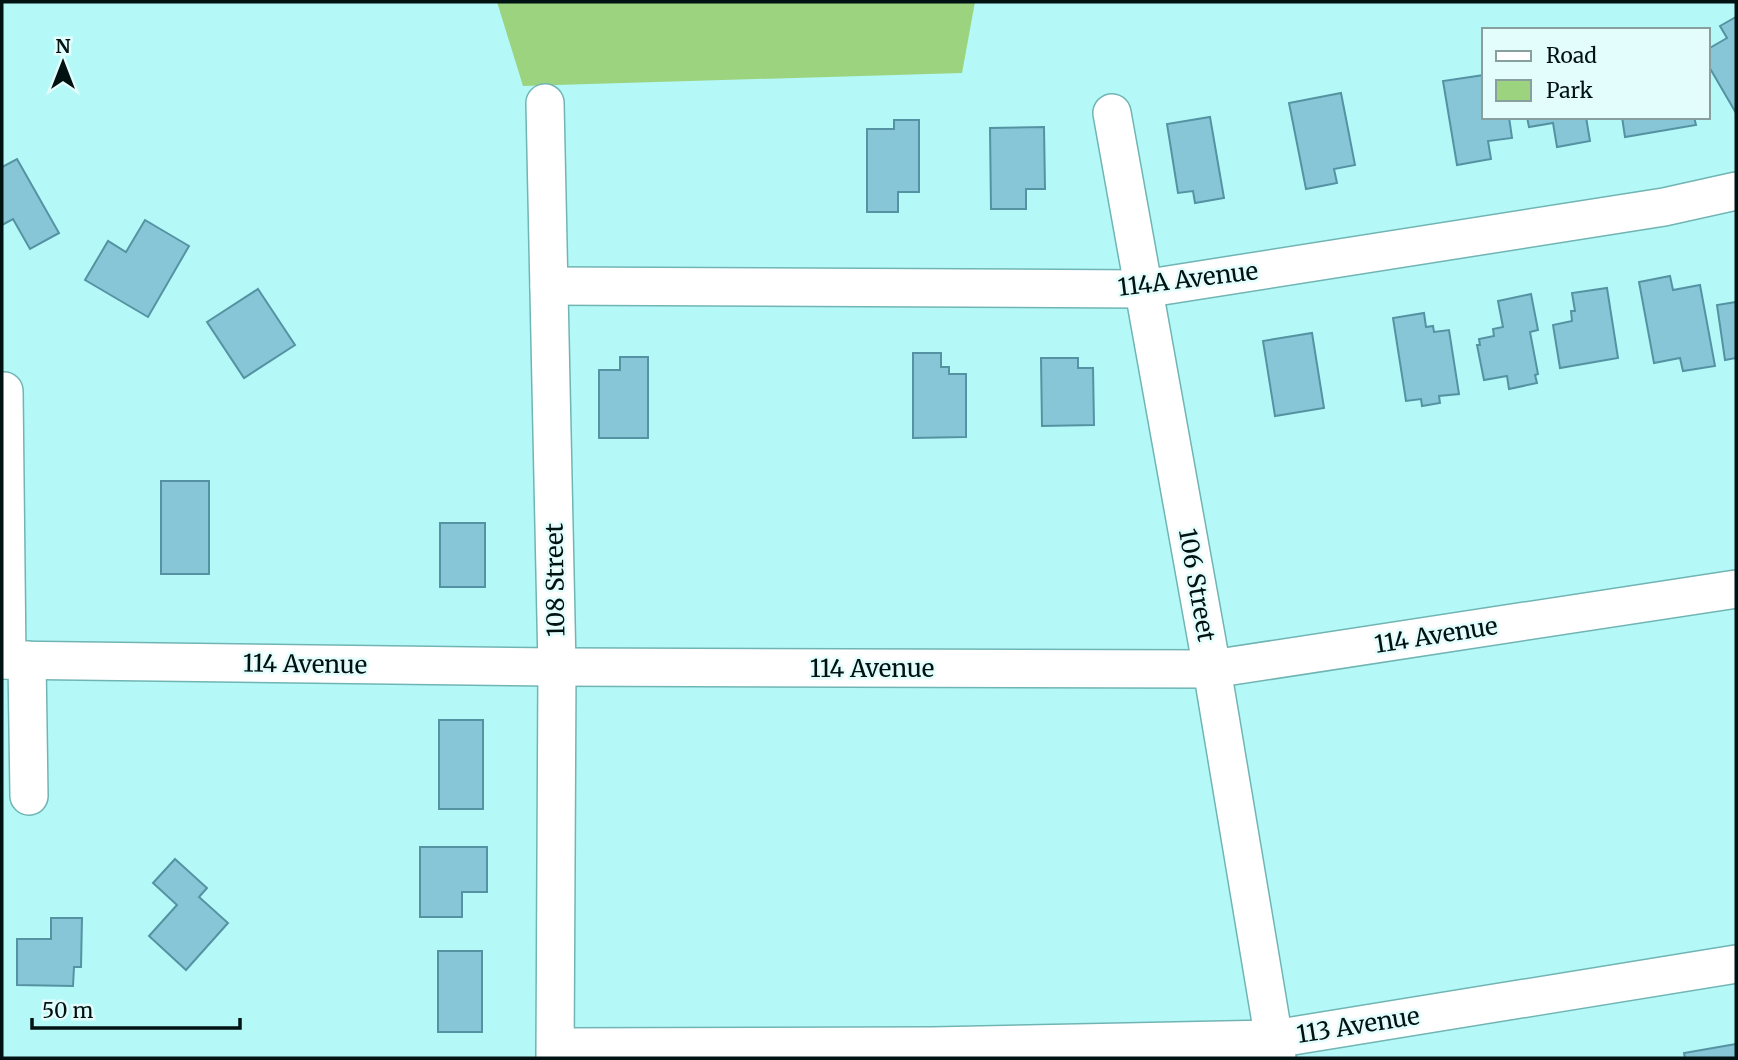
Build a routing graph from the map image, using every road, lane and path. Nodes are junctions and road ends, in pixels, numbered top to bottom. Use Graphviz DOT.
graph roads {
  1 [pos="545,103"];
  2 [pos="1112,113"];
  3 [pos="1736,191"];
  4 [pos="549,286"];
  5 [pos="1143,289"];
  6 [pos="4,391"];
  7 [pos="1736,589"];
  8 [pos="12,660"];
  9 [pos="557,667"];
  10 [pos="1212,669"];
  11 [pos="29,796"];
  12 [pos="1736,964"];
  13 [pos="1275,1049"];
  14 [pos="932,1052"];
  15 [pos="556,1053"];
  1 -- 4 [label="street, 108 Street"];
  2 -- 5 [label="street, 106 Street"];
  3 -- 5 [label="street, 114A Avenue"];
  4 -- 5 [label="street, 114A Avenue"];
  4 -- 9 [label="street, 108 Street"];
  5 -- 10 [label="street, 106 Street"];
  6 -- 8 [label="street"];
  7 -- 10 [label="street, 114 Avenue"];
  8 -- 9 [label="street, 114 Avenue"];
  8 -- 11 [label="street"];
  9 -- 10 [label="street, 114 Avenue"];
  9 -- 15 [label="street, 108 Street"];
  10 -- 13 [label="street, 106 Street"];
  12 -- 13 [label="street, 113 Avenue"];
  13 -- 14 [label="street, 113 Avenue"];
  14 -- 15 [label="street, 113 Avenue"];
}
